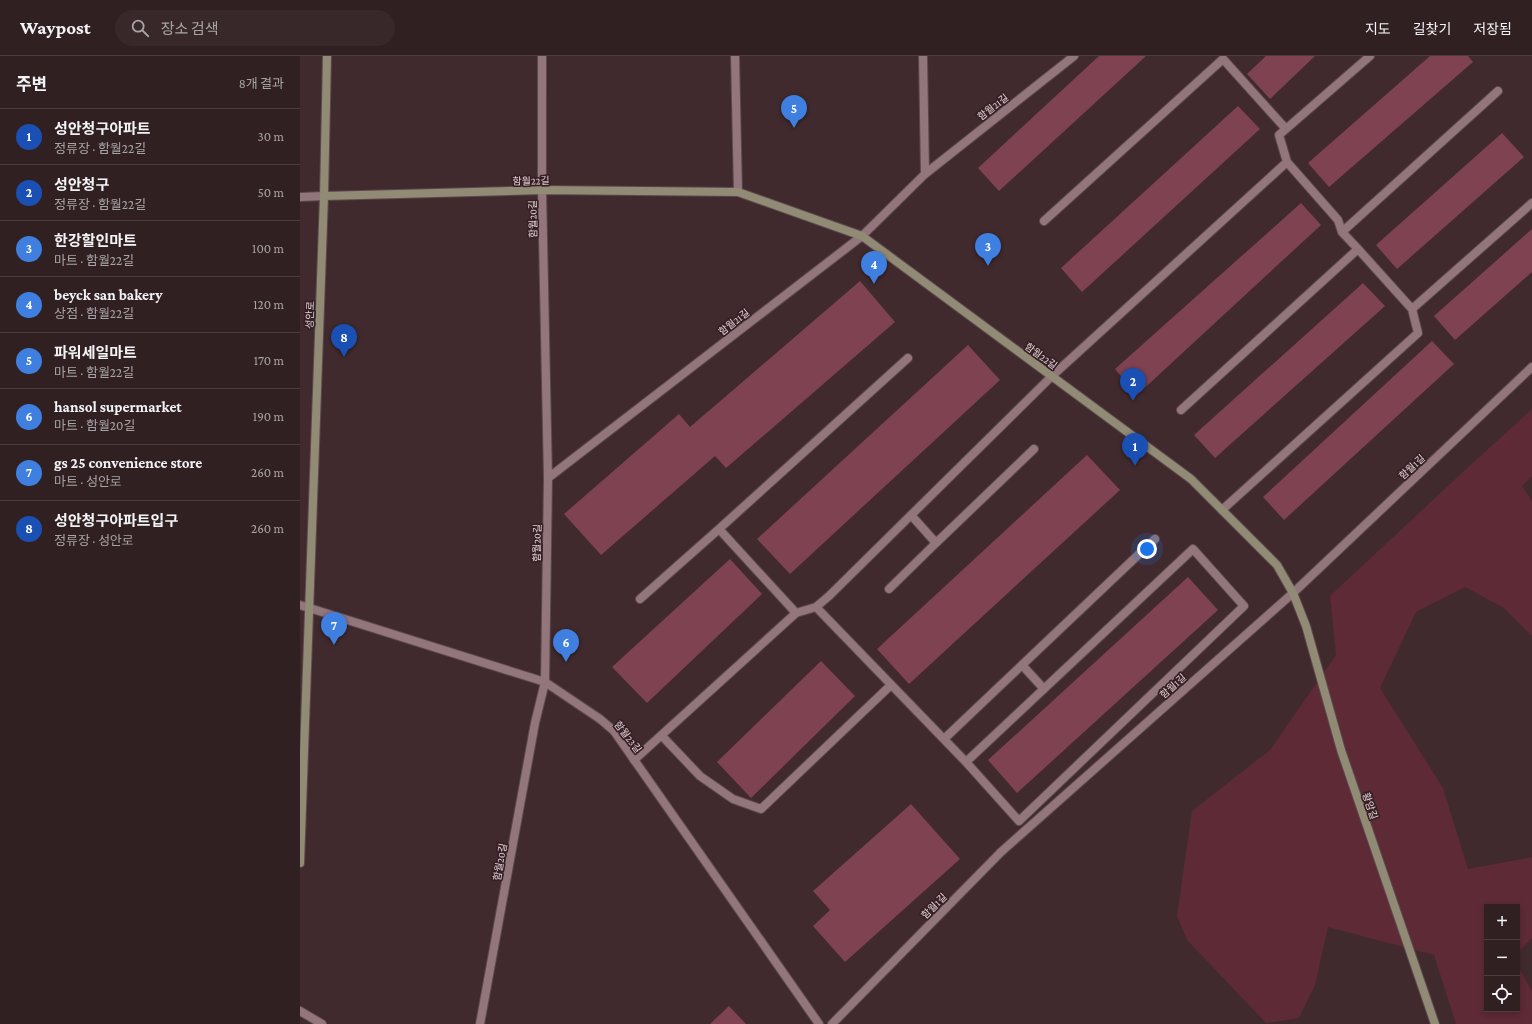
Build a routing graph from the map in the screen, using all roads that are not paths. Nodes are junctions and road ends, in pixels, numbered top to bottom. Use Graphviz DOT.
graph roads {
  1 [pos="327,56"];
  2 [pos="542,56"];
  3 [pos="736,56"];
  4 [pos="923,56"];
  5 [pos="1074,56"];
  6 [pos="1370,56"];
  7 [pos="1224,57"];
  8 [pos="1498,91"];
  9 [pos="1286,129"];
  10 [pos="1286,162"];
  11 [pos="925,174"];
  12 [pos="542,190"];
  13 [pos="738,192"];
  14 [pos="324,196"];
  15 [pos="300,197"];
  16 [pos="1532,203"];
  17 [pos="1044,222"];
  18 [pos="1342,232"];
  19 [pos="862,236"];
  20 [pos="1358,250"];
  21 [pos="1412,309"];
  22 [pos="908,358"];
  23 [pos="1532,367"];
  24 [pos="1052,376"];
  25 [pos="1181,410"];
  26 [pos="1034,449"];
  27 [pos="548,478"];
  28 [pos="1222,510"];
  29 [pos="911,515"];
  30 [pos="719,529"];
  31 [pos="1155,539"];
  32 [pos="936,543"];
  33 [pos="889,589"];
  34 [pos="1293,593"];
  35 [pos="640,599"];
  36 [pos="300,605"];
  37 [pos="816,607"];
  38 [pos="310,608"];
  39 [pos="796,613"];
  40 [pos="1022,665"];
  41 [pos="545,682"];
  42 [pos="891,685"];
  43 [pos="1044,689"];
  44 [pos="662,736"];
  45 [pos="944,739"];
  46 [pos="634,760"];
  47 [pos="966,762"];
  48 [pos="300,863"];
  49 [pos="300,1011"];
  50 [pos="322,1024"];
  51 [pos="480,1024"];
  52 [pos="819,1024"];
  53 [pos="832,1024"];
  54 [pos="1435,1024"];
  1 -- 14 [label="street, 성안로"];
  2 -- 12 [label="street, 함월20길"];
  3 -- 13 [label="street"];
  4 -- 11 [label="street"];
  5 -- 11 [label="street, 함월21길"];
  6 -- 9 [label="street"];
  7 -- 9 [label="street"];
  7 -- 17 [label="street"];
  8 -- 18 [label="street"];
  9 -- 10 [label="street"];
  10 -- 18 [label="street"];
  10 -- 24 [label="street"];
  11 -- 19 [label="street, 함월21길"];
  12 -- 13 [label="street, 함월22길"];
  12 -- 14 [label="street, 함월22길"];
  12 -- 27 [label="street, 함월20길"];
  13 -- 19 [label="street, 함월22길"];
  14 -- 15 [label="street"];
  14 -- 38 [label="street, 성안로"];
  16 -- 21 [label="street"];
  18 -- 20 [label="street"];
  19 -- 24 [label="street, 함월22길"];
  19 -- 27 [label="street, 함월21길"];
  20 -- 21 [label="street"];
  20 -- 25 [label="street"];
  21 -- 28 [label="street"];
  22 -- 30 [label="street"];
  23 -- 34 [label="street, 함월1길"];
  24 -- 28 [label="street, 함월22길"];
  24 -- 29 [label="street"];
  26 -- 32 [label="street"];
  27 -- 41 [label="street, 함월20길"];
  28 -- 34 [label="street, 함월22길"];
  29 -- 32 [label="street"];
  29 -- 37 [label="street"];
  30 -- 35 [label="street"];
  30 -- 39 [label="street"];
  31 -- 40 [label="street"];
  32 -- 33 [label="street"];
  34 -- 53 [label="street, 함월1길"];
  34 -- 54 [label="street, 황암길"];
  36 -- 38 [label="street, 함월23길"];
  37 -- 39 [label="street"];
  37 -- 42 [label="street"];
  38 -- 41 [label="street, 함월23길"];
  38 -- 48 [label="street, 성안로"];
  39 -- 44 [label="street"];
  40 -- 43 [label="street"];
  40 -- 45 [label="street"];
  41 -- 46 [label="street, 함월23길"];
  41 -- 51 [label="street, 함월20길"];
  42 -- 44 [label="street"];
  42 -- 45 [label="street"];
  43 -- 47 [label="street"];
  43 -- 47 [label="street"];
  44 -- 46 [label="street"];
  45 -- 47 [label="street"];
  46 -- 52 [label="street, 함월23길"];
  49 -- 50 [label="street"];
}
